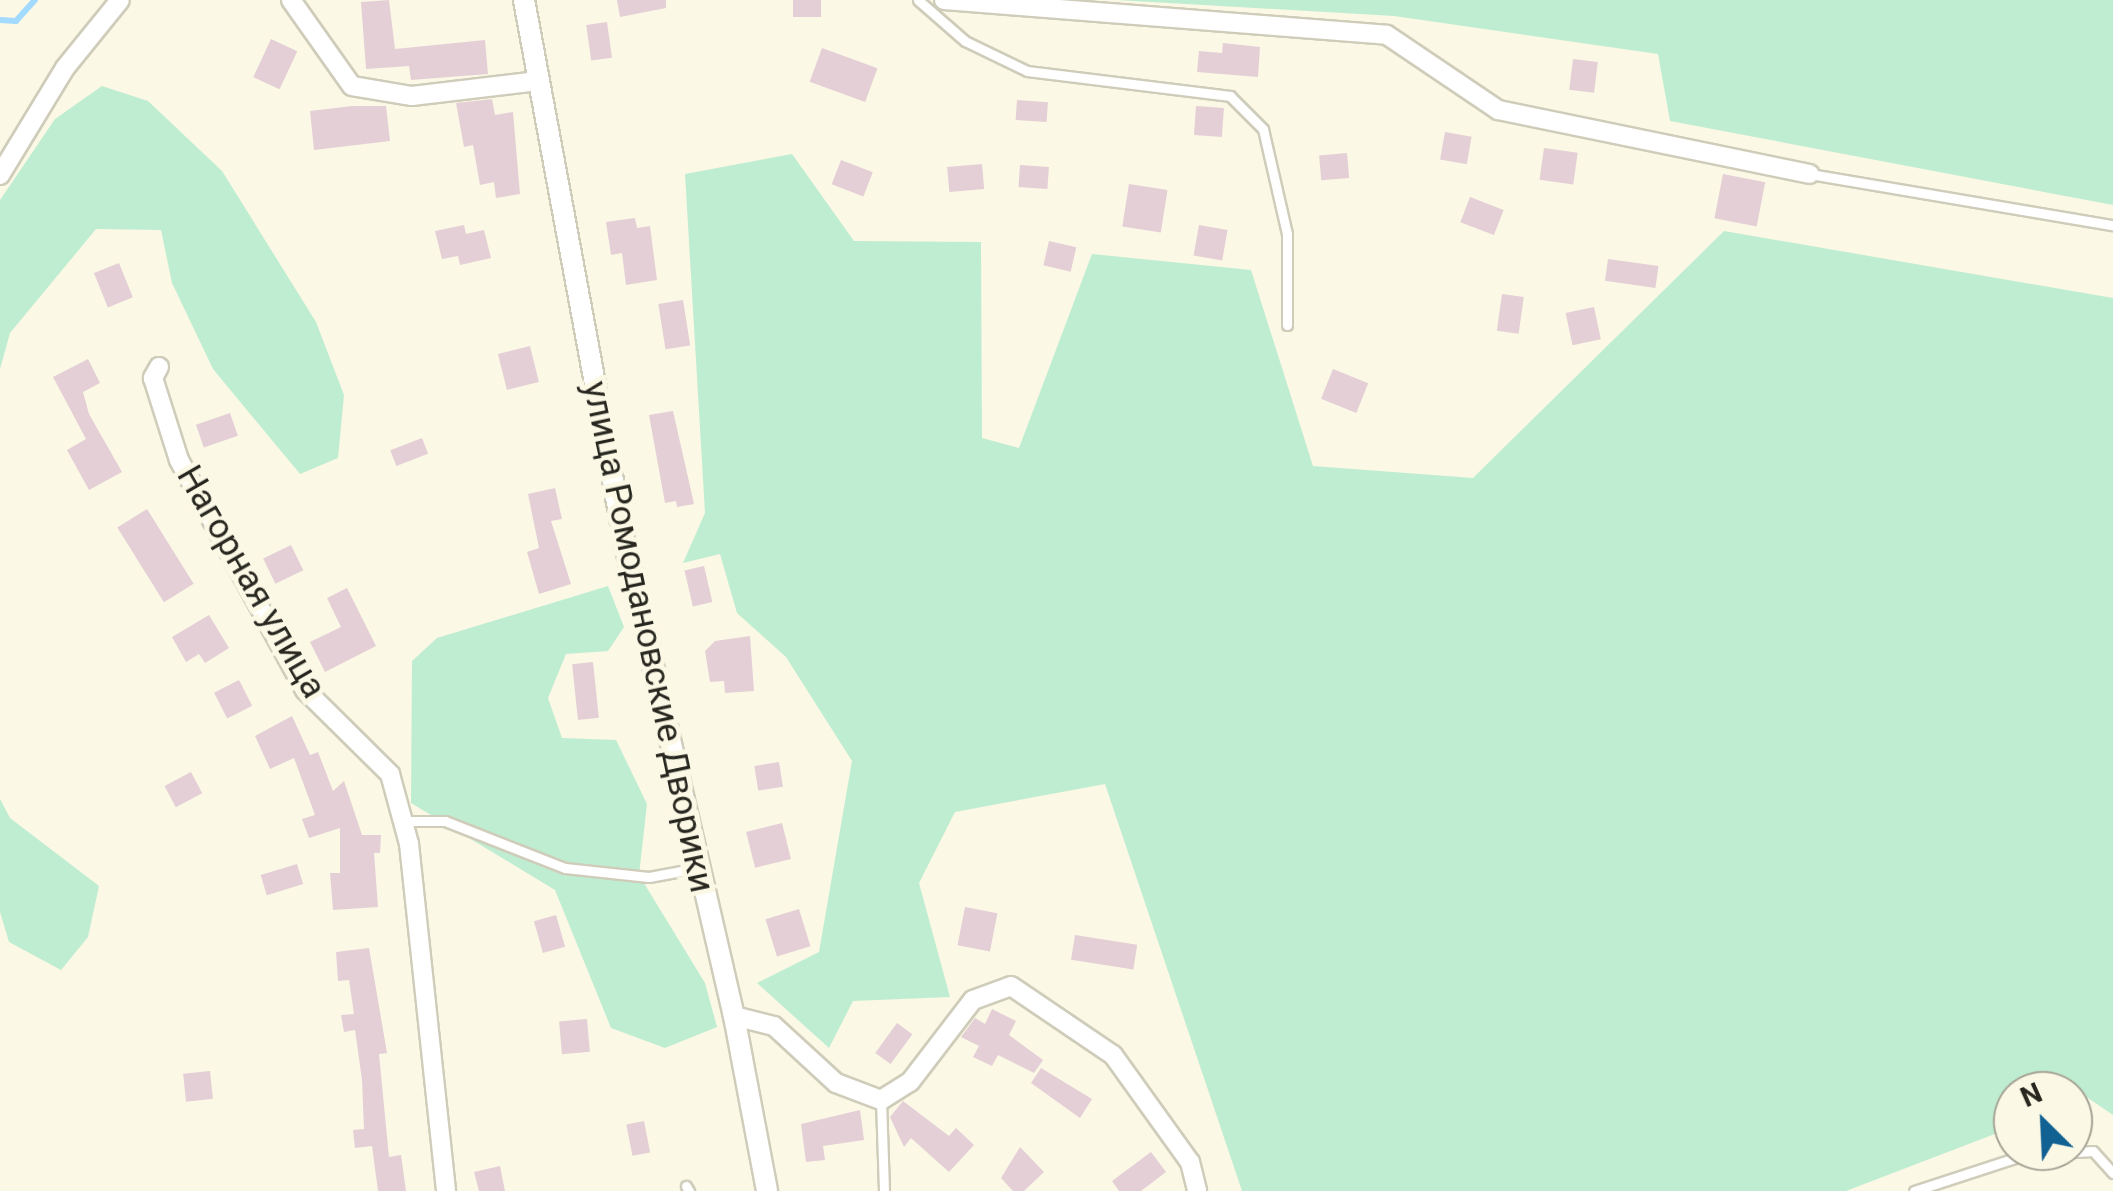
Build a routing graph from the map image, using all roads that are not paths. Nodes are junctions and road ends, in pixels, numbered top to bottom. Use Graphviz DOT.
graph roads {
  1 [pos="120,0"];
  2 [pos="291,0"];
  3 [pos="524,0"];
  4 [pos="918,0"];
  5 [pos="944,0"];
  6 [pos="538,81"];
  7 [pos="1810,174"];
  8 [pos="0,175"];
  9 [pos="2113,225"];
  10 [pos="1287,325"];
  11 [pos="159,367"];
  12 [pos="402,820"];
  13 [pos="697,868"];
  14 [pos="734,1016"];
  15 [pos="881,1100"];
  16 [pos="2113,1172"];
  17 [pos="446,1191"];
  18 [pos="768,1191"];
  19 [pos="884,1191"];
  20 [pos="1197,1191"];
  21 [pos="1914,1191"];
  1 -- 8 [label="street"];
  2 -- 6 [label="street"];
  3 -- 6 [label="street, улица Ромодановские Дворики"];
  4 -- 10 [label="lane"];
  5 -- 7 [label="street"];
  6 -- 13 [label="street, улица Ромодановские Дворики"];
  7 -- 9 [label="lane"];
  11 -- 12 [label="street, Нагорная улица"];
  12 -- 13 [label="lane"];
  12 -- 17 [label="street, Нагорная улица"];
  13 -- 14 [label="street, улица Ромодановские Дворики"];
  14 -- 15 [label="street"];
  14 -- 18 [label="street, улица Ромодановские Дворики"];
  15 -- 19 [label="lane"];
  15 -- 20 [label="street"];
  16 -- 21 [label="lane"];
}
